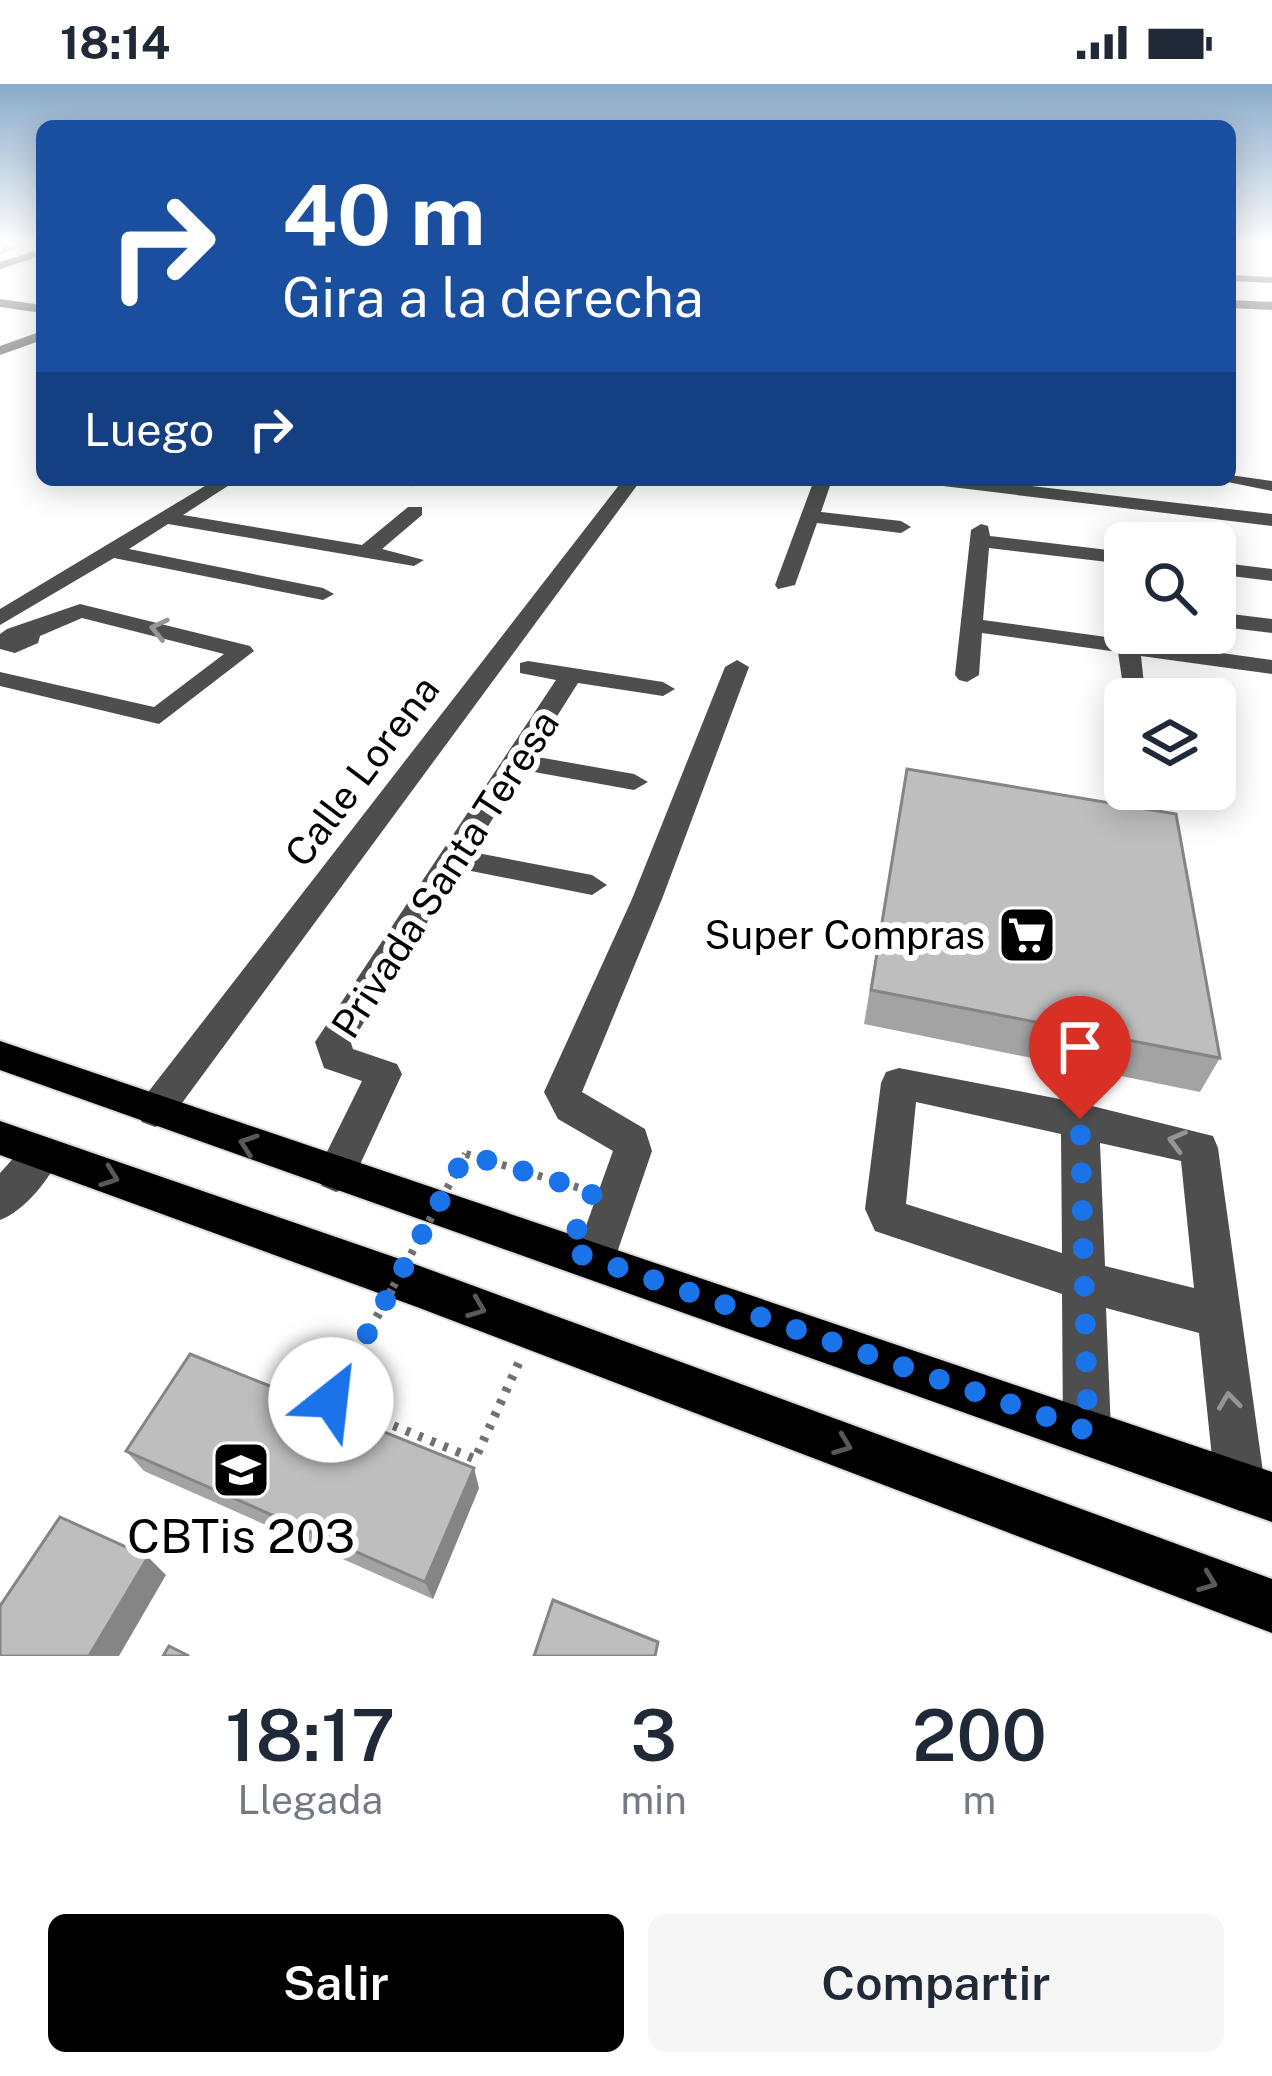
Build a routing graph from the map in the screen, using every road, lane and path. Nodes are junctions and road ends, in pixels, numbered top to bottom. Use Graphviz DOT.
graph roads {
  1 [pos="36,337"];
  2 [pos="0,340"];
  3 [pos="21,343"];
  4 [pos="0,351"];
  5 [pos="1236,481"];
  6 [pos="218,486"];
  7 [pos="627,486"];
  8 [pos="821,486"];
  9 [pos="985,486"];
  10 [pos="1272,486"];
  11 [pos="415,511"];
  12 [pos="810,516"];
  13 [pos="165,518"];
  14 [pos="1272,520"];
  15 [pos="901,527"];
  16 [pos="111,551"];
  17 [pos="366,552"];
  18 [pos="1104,555"];
  19 [pos="414,560"];
  20 [pos="1236,571"];
  21 [pos="1272,575"];
  22 [pos="785,585"];
  23 [pos="323,594"];
  24 [pos="1236,622"];
  25 [pos="971,625"];
  26 [pos="1272,626"];
  27 [pos="6,630"];
  28 [pos="1104,644"];
  29 [pos="1179,654"];
  30 [pos="737,667"];
  31 [pos="1272,667"];
  32 [pos="528,668"];
  33 [pos="572,674"];
  34 [pos="967,675"];
  35 [pos="0,679"];
  36 [pos="663,689"];
  37 [pos="516,760"];
  38 [pos="634,782"];
  39 [pos="453,858"];
  40 [pos="592,885"];
  41 [pos="0,1054"];
  42 [pos="155,1111"];
  43 [pos="1080,1119"];
  44 [pos="21,1145"];
  45 [pos="335,1174"];
  46 [pos="593,1192"];
  47 [pos="0,1202"];
  48 [pos="595,1258"];
  49 [pos="1084,1281"];
  50 [pos="1218,1316"];
  51 [pos="534,1330"];
  52 [pos="1088,1431"];
  53 [pos="1256,1491"];
  54 [pos="1272,1606"];
  1 -- 3 [label="street"];
  2 -- 3 [label="street"];
  3 -- 4 [label="street"];
  5 -- 10 [label="street"];
  6 -- 13 [label="street"];
  7 -- 42 [label="street, Calle Lorena"];
  8 -- 12 [label="street"];
  9 -- 14 [label="street"];
  11 -- 17 [label="street"];
  12 -- 15 [label="street"];
  12 -- 22 [label="street"];
  13 -- 16 [label="street"];
  13 -- 17 [label="street"];
  16 -- 23 [label="street"];
  16 -- 27 [label="street"];
  17 -- 19 [label="street"];
  18 -- 25 [label="street"];
  20 -- 21 [label="street"];
  24 -- 26 [label="street"];
  25 -- 28 [label="street"];
  25 -- 34 [label="street"];
  35 -- 27 [label="street, one-way"];
  29 -- 31 [label="street"];
  30 -- 48 [label="street"];
  32 -- 33 [label="street"];
  33 -- 36 [label="street"];
  33 -- 37 [label="street, Privada Santa Teresa"];
  37 -- 38 [label="street"];
  37 -- 39 [label="street, Privada Santa Teresa"];
  39 -- 40 [label="street"];
  39 -- 45 [label="street, Privada Santa Teresa"];
  41 -- 42 [label="main road"];
  45 -- 42 [label="main road, one-way"];
  43 -- 49 [label="street"];
  43 -- 49 [label="street"];
  50 -- 43 [label="street, one-way"];
  44 -- 47 [label="street"];
  44 -- 51 [label="main road, one-way"];
  45 -- 48 [label="main road"];
  46 -- 51 [label="path, bridge"];
  48 -- 52 [label="main road"];
  49 -- 50 [label="street"];
  49 -- 52 [label="street"];
  53 -- 50 [label="street, one-way"];
  51 -- 54 [label="main road, one-way"];
  52 -- 53 [label="main road"];
}
